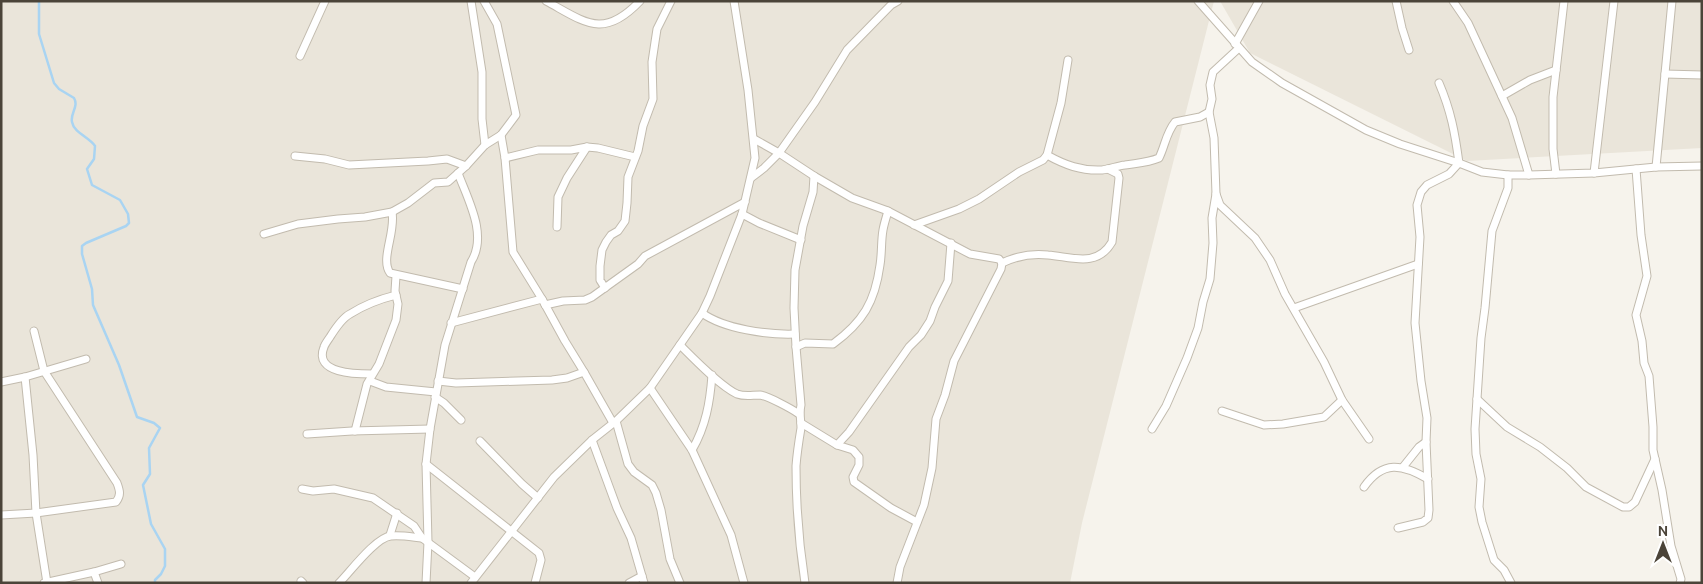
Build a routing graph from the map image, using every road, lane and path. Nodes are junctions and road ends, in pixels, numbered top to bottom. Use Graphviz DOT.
graph roads {
  1 [pos="325,1"];
  2 [pos="471,1"];
  3 [pos="484,1"];
  4 [pos="546,1"];
  5 [pos="640,1"];
  6 [pos="671,1"];
  7 [pos="734,1"];
  8 [pos="898,1"];
  9 [pos="1198,1"];
  10 [pos="1259,1"];
  11 [pos="1396,1"];
  12 [pos="1453,1"];
  13 [pos="1564,1"];
  14 [pos="1614,1"];
  15 [pos="1672,1"];
  16 [pos="1237,46"];
  17 [pos="1409,50"];
  18 [pos="300,56"];
  19 [pos="1068,60"];
  20 [pos="1556,70"];
  21 [pos="1665,74"];
  22 [pos="1702,75"];
  23 [pos="1439,83"];
  24 [pos="1502,96"];
  25 [pos="1209,112"];
  26 [pos="501,134"];
  27 [pos="754,139"];
  28 [pos="485,145"];
  29 [pos="587,148"];
  30 [pos="779,152"];
  31 [pos="1047,155"];
  32 [pos="295,156"];
  33 [pos="636,157"];
  34 [pos="505,158"];
  35 [pos="1459,162"];
  36 [pos="466,166"];
  37 [pos="1702,166"];
  38 [pos="1656,167"];
  39 [pos="1108,169"];
  40 [pos="1636,169"];
  41 [pos="458,173"];
  42 [pos="1594,173"];
  43 [pos="1556,174"];
  44 [pos="1508,175"];
  45 [pos="1529,175"];
  46 [pos="814,176"];
  47 [pos="751,178"];
  48 [pos="1216,194"];
  49 [pos="745,202"];
  50 [pos="392,212"];
  51 [pos="888,212"];
  52 [pos="742,214"];
  53 [pos="914,225"];
  54 [pos="557,227"];
  55 [pos="264,234"];
  56 [pos="801,240"];
  57 [pos="951,243"];
  58 [pos="1002,263"];
  59 [pos="1418,264"];
  60 [pos="396,276"];
  61 [pos="463,288"];
  62 [pos="605,288"];
  63 [pos="396,295"];
  64 [pos="544,302"];
  65 [pos="1294,308"];
  66 [pos="702,313"];
  67 [pos="452,323"];
  68 [pos="34,331"];
  69 [pos="795,334"];
  70 [pos="680,345"];
  71 [pos="796,347"];
  72 [pos="86,359"];
  73 [pos="44,371"];
  74 [pos="584,372"];
  75 [pos="712,375"];
  76 [pos="25,377"];
  77 [pos="371,378"];
  78 [pos="438,381"];
  79 [pos="1,382"];
  80 [pos="650,388"];
  81 [pos="436,394"];
  82 [pos="1477,399"];
  83 [pos="1342,400"];
  84 [pos="1222,411"];
  85 [pos="799,414"];
  86 [pos="461,420"];
  87 [pos="614,422"];
  88 [pos="801,423"];
  89 [pos="430,429"];
  90 [pos="1152,429"];
  91 [pos="355,430"];
  92 [pos="307,434"];
  93 [pos="1370,439"];
  94 [pos="592,440"];
  95 [pos="480,441"];
  96 [pos="1426,442"];
  97 [pos="837,445"];
  98 [pos="692,450"];
  99 [pos="1655,459"];
  100 [pos="426,464"];
  101 [pos="1403,467"];
  102 [pos="1428,479"];
  103 [pos="1364,487"];
  104 [pos="302,489"];
  105 [pos="538,498"];
  106 [pos="36,512"];
  107 [pos="396,513"];
  108 [pos="1,515"];
  109 [pos="917,522"];
  110 [pos="1398,528"];
  111 [pos="511,532"];
  112 [pos="390,536"];
  113 [pos="425,540"];
  114 [pos="121,564"];
  115 [pos="94,572"];
  116 [pos="473,580"];
  117 [pos="643,580"];
  118 [pos="46,583"];
  119 [pos="98,583"];
  120 [pos="339,583"];
  121 [pos="426,583"];
  122 [pos="535,583"];
  123 [pos="630,583"];
  124 [pos="680,583"];
  125 [pos="744,583"];
  126 [pos="806,583"];
  127 [pos="897,583"];
  128 [pos="1511,583"];
  129 [pos="1680,583"];
  1 -- 18 [label="street"];
  2 -- 28 [label="street"];
  3 -- 26 [label="street"];
  4 -- 5 [label="street"];
  6 -- 33 [label="street"];
  7 -- 27 [label="street"];
  8 -- 30 [label="street"];
  9 -- 16 [label="street"];
  10 -- 16 [label="street"];
  11 -- 17 [label="street"];
  12 -- 24 [label="street"];
  13 -- 20 [label="street"];
  14 -- 42 [label="street"];
  15 -- 21 [label="street"];
  16 -- 25 [label="street"];
  16 -- 35 [label="street"];
  19 -- 31 [label="street"];
  20 -- 24 [label="street"];
  20 -- 43 [label="street"];
  21 -- 22 [label="street"];
  21 -- 38 [label="street"];
  23 -- 35 [label="street"];
  24 -- 45 [label="street"];
  25 -- 39 [label="street"];
  25 -- 48 [label="street"];
  26 -- 28 [label="street"];
  26 -- 34 [label="street"];
  27 -- 30 [label="street"];
  27 -- 47 [label="street"];
  28 -- 36 [label="street"];
  29 -- 33 [label="street"];
  29 -- 34 [label="street"];
  29 -- 54 [label="street"];
  30 -- 46 [label="street"];
  30 -- 47 [label="street"];
  31 -- 39 [label="street"];
  31 -- 53 [label="street"];
  32 -- 36 [label="street"];
  33 -- 62 [label="street"];
  34 -- 64 [label="street"];
  35 -- 44 [label="street"];
  35 -- 59 [label="street"];
  36 -- 41 [label="street"];
  37 -- 38 [label="street"];
  38 -- 40 [label="street"];
  39 -- 58 [label="street"];
  40 -- 42 [label="street"];
  40 -- 99 [label="street"];
  41 -- 50 [label="street"];
  41 -- 61 [label="street"];
  42 -- 43 [label="street"];
  43 -- 45 [label="street"];
  44 -- 45 [label="street"];
  44 -- 82 [label="street"];
  46 -- 51 [label="street"];
  46 -- 56 [label="street"];
  47 -- 49 [label="street"];
  48 -- 65 [label="street"];
  48 -- 90 [label="street"];
  49 -- 52 [label="street"];
  49 -- 62 [label="street"];
  50 -- 55 [label="street"];
  50 -- 60 [label="street"];
  51 -- 53 [label="street"];
  51 -- 71 [label="street"];
  52 -- 56 [label="street"];
  52 -- 66 [label="street"];
  53 -- 57 [label="street"];
  56 -- 69 [label="street"];
  57 -- 58 [label="street"];
  57 -- 97 [label="street"];
  58 -- 109 [label="street"];
  59 -- 65 [label="street"];
  59 -- 96 [label="street"];
  60 -- 61 [label="street"];
  60 -- 63 [label="street"];
  61 -- 67 [label="street"];
  62 -- 64 [label="street"];
  63 -- 77 [label="street"];
  63 -- 77 [label="street"];
  64 -- 67 [label="street"];
  64 -- 74 [label="street"];
  65 -- 83 [label="street"];
  66 -- 69 [label="street"];
  66 -- 70 [label="street"];
  67 -- 78 [label="street"];
  68 -- 73 [label="street"];
  69 -- 71 [label="street"];
  70 -- 75 [label="street"];
  70 -- 80 [label="street"];
  71 -- 85 [label="street"];
  72 -- 73 [label="street"];
  73 -- 76 [label="street"];
  73 -- 106 [label="street"];
  74 -- 78 [label="street"];
  74 -- 87 [label="street"];
  75 -- 85 [label="street"];
  75 -- 98 [label="street"];
  76 -- 79 [label="street"];
  76 -- 106 [label="street"];
  77 -- 81 [label="street"];
  77 -- 91 [label="street"];
  78 -- 81 [label="street"];
  80 -- 87 [label="street"];
  80 -- 98 [label="street"];
  81 -- 86 [label="street"];
  81 -- 89 [label="street"];
  82 -- 99 [label="street"];
  82 -- 128 [label="street"];
  83 -- 84 [label="street"];
  83 -- 93 [label="street"];
  85 -- 88 [label="street"];
  87 -- 94 [label="street"];
  87 -- 124 [label="street"];
  88 -- 97 [label="street"];
  88 -- 126 [label="street"];
  89 -- 91 [label="street"];
  89 -- 100 [label="street"];
  91 -- 92 [label="street"];
  94 -- 105 [label="street"];
  94 -- 117 [label="street"];
  95 -- 105 [label="street"];
  96 -- 101 [label="street"];
  96 -- 102 [label="street"];
  97 -- 109 [label="street"];
  98 -- 125 [label="street"];
  99 -- 129 [label="street"];
  100 -- 111 [label="street"];
  100 -- 113 [label="street"];
  101 -- 102 [label="street"];
  101 -- 103 [label="street"];
  102 -- 110 [label="street"];
  104 -- 107 [label="street"];
  105 -- 111 [label="street"];
  106 -- 108 [label="street"];
  106 -- 118 [label="street"];
  107 -- 112 [label="street"];
  107 -- 113 [label="street"];
  109 -- 127 [label="street"];
  111 -- 116 [label="street"];
  111 -- 122 [label="street"];
  112 -- 113 [label="street"];
  112 -- 120 [label="street"];
  113 -- 116 [label="street"];
  113 -- 121 [label="street"];
  114 -- 115 [label="street"];
  115 -- 118 [label="street"];
  115 -- 119 [label="street"];
  117 -- 123 [label="street"];
}
